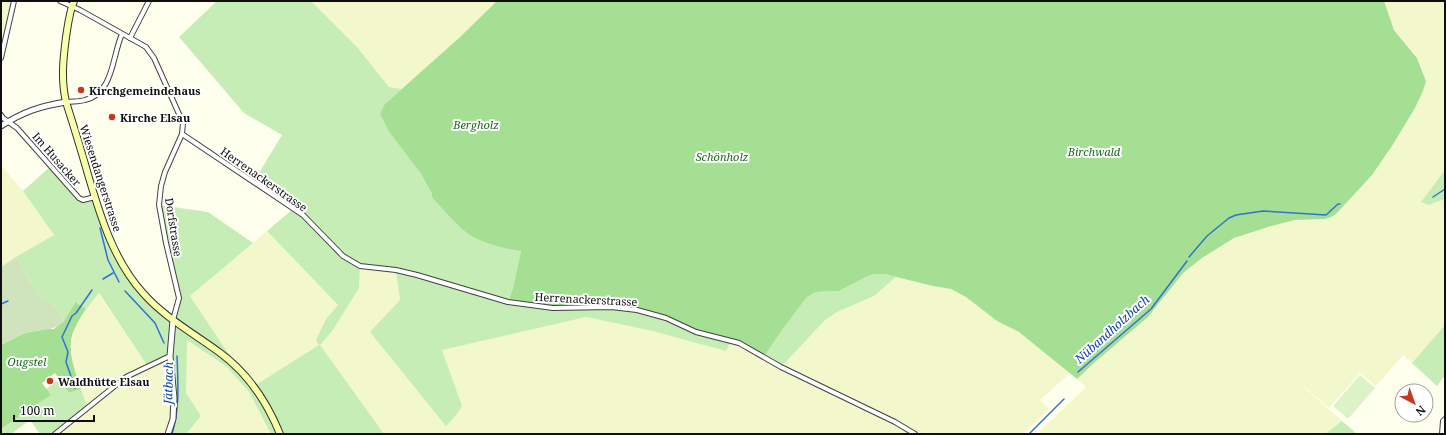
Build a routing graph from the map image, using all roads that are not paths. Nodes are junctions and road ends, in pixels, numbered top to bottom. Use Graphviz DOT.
graph roads {
  1 [pos="14,1"];
  2 [pos="60,1"];
  3 [pos="149,1"];
  4 [pos="73,3"];
  5 [pos="122,34"];
  6 [pos="130,38"];
  7 [pos="1,58"];
  8 [pos="66,102"];
  9 [pos="1,115"];
  10 [pos="8,122"];
  11 [pos="1,126"];
  12 [pos="182,134"];
  13 [pos="95,197"];
  14 [pos="173,320"];
  15 [pos="170,356"];
  16 [pos="1445,419"];
  17 [pos="55,434"];
  18 [pos="168,434"];
  19 [pos="280,434"];
  20 [pos="915,434"];
  21 [pos="1442,434"];
  1 -- 7 [label="street"];
  2 -- 4 [label="street"];
  3 -- 6 [label="street"];
  4 -- 5 [label="street"];
  4 -- 8 [label="main road, Wiesendangerstrasse"];
  5 -- 6 [label="street"];
  5 -- 8 [label="street"];
  6 -- 12 [label="street"];
  8 -- 10 [label="street"];
  8 -- 13 [label="main road, Wiesendangerstrasse"];
  9 -- 10 [label="street"];
  10 -- 11 [label="street"];
  10 -- 13 [label="street, Im Husacker"];
  12 -- 14 [label="street, Dorfstrasse"];
  12 -- 20 [label="street, Herrenackerstrasse"];
  13 -- 14 [label="main road, Wiesendangerstrasse"];
  14 -- 15 [label="street"];
  14 -- 19 [label="main road, Wiesendangerstrasse"];
  15 -- 17 [label="street"];
  15 -- 18 [label="street"];
  16 -- 21 [label="street"];
}
